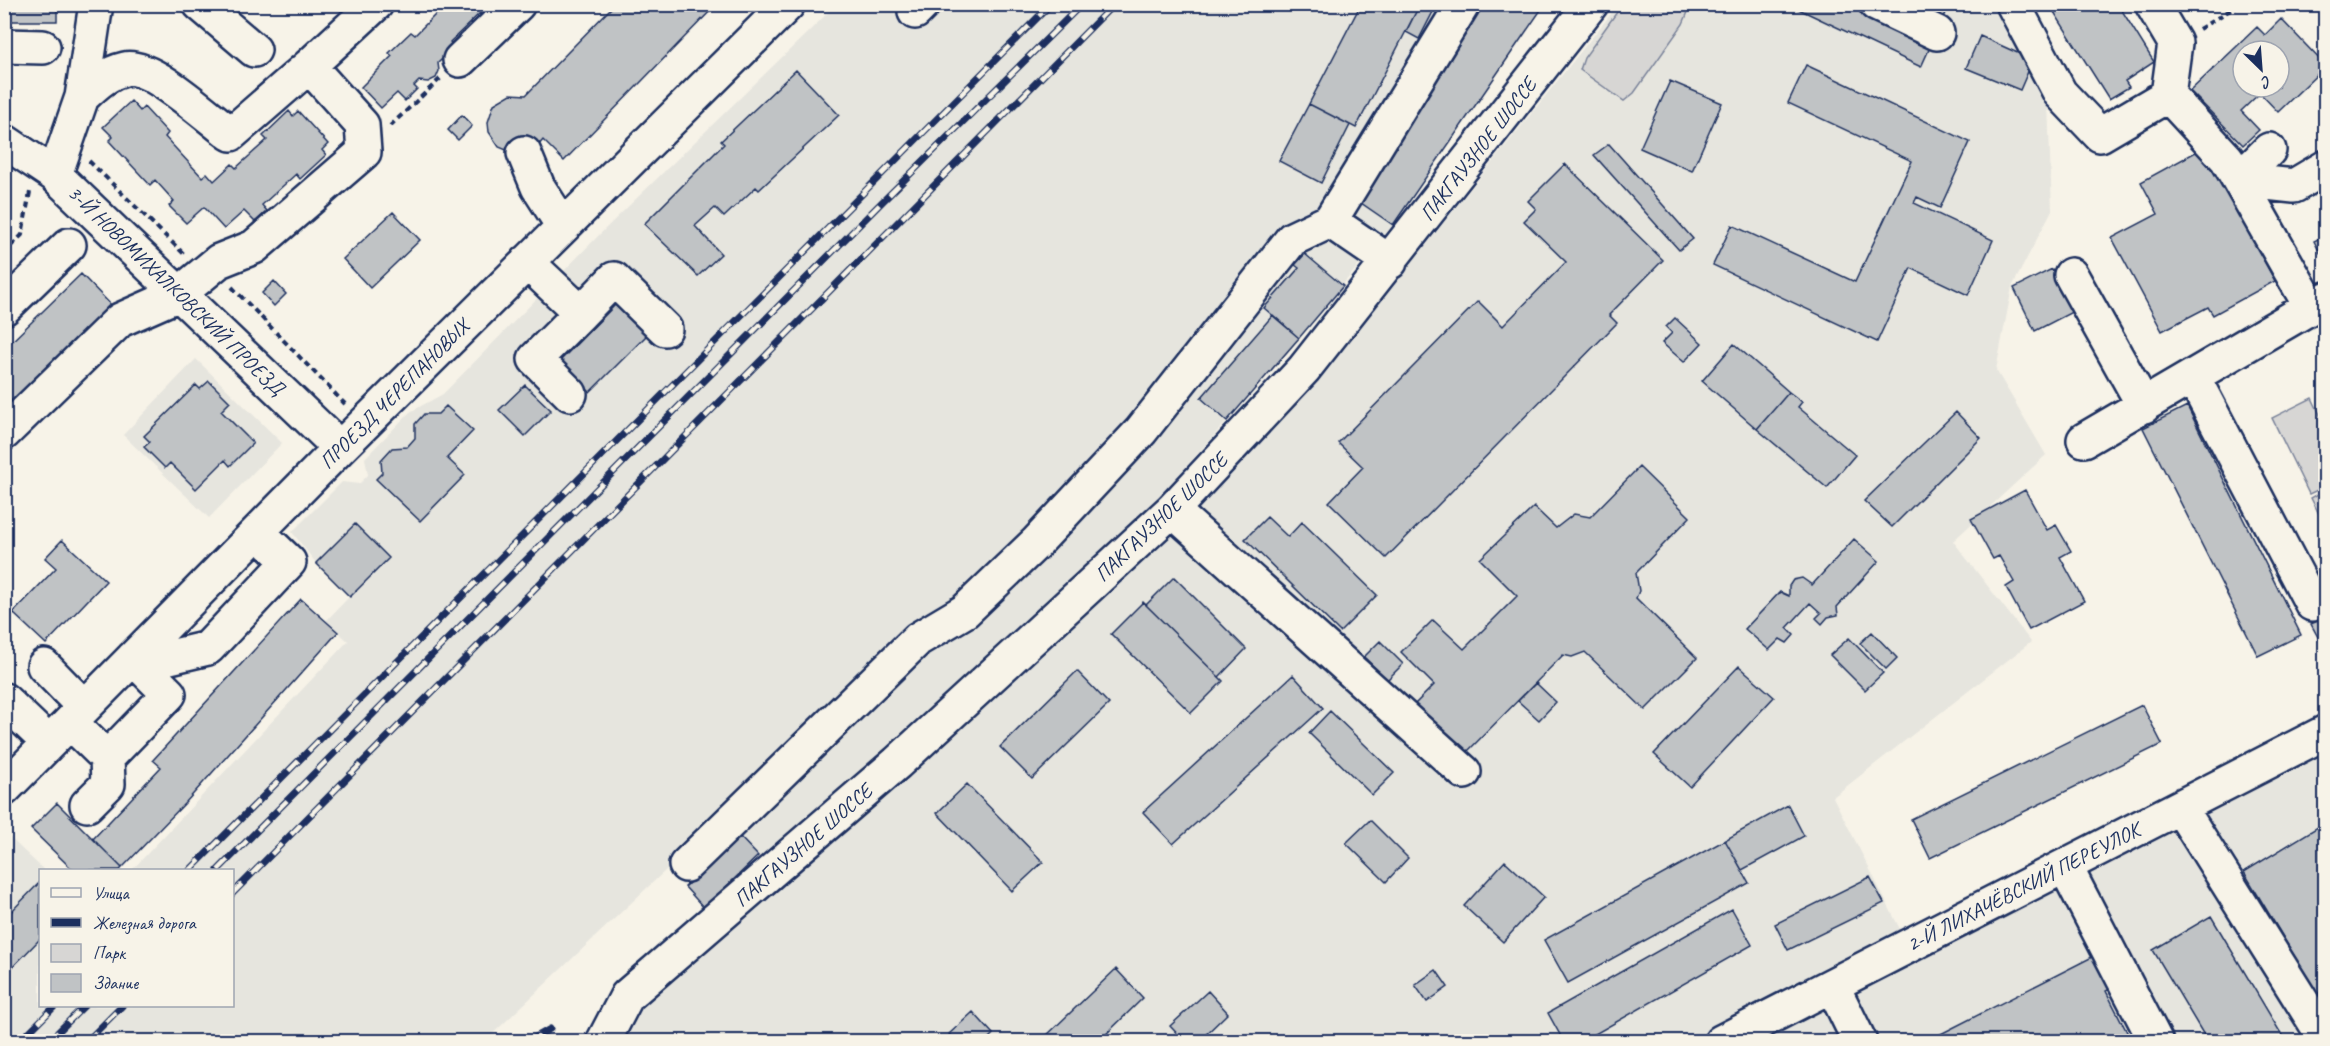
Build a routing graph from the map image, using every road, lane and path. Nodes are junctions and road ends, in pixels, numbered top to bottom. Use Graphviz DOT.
graph roads {
  1 [pos="96,4"];
  2 [pos="200,4"];
  3 [pos="376,4"];
  4 [pos="518,4"];
  5 [pos="788,4"];
  6 [pos="1462,4"];
  7 [pos="1591,4"];
  8 [pos="1876,4"];
  9 [pos="2013,4"];
  10 [pos="2152,4"];
  11 [pos="2240,4"];
  12 [pos="1937,33"];
  13 [pos="2175,43"];
  14 [pos="4,46"];
  15 [pos="43,47"];
  16 [pos="254,50"];
  17 [pos="460,60"];
  18 [pos="309,66"];
  19 [pos="2168,94"];
  20 [pos="82,97"];
  21 [pos="4,141"];
  22 [pos="2270,150"];
  23 [pos="364,152"];
  24 [pos="524,153"];
  25 [pos="82,154"];
  26 [pos="2325,167"];
  27 [pos="2239,180"];
  28 [pos="42,184"];
  29 [pos="1330,221"];
  30 [pos="563,226"];
  31 [pos="69,245"];
  32 [pos="4,253"];
  33 [pos="527,262"];
  34 [pos="1390,262"];
  35 [pos="2070,275"];
  36 [pos="191,284"];
  37 [pos="2318,303"];
  38 [pos="4,308"];
  39 [pos="581,313"];
  40 [pos="665,329"];
  41 [pos="2193,377"];
  42 [pos="570,394"];
  43 [pos="354,400"];
  44 [pos="2144,406"];
  45 [pos="4,433"];
  46 [pos="2084,440"];
  47 [pos="340,448"];
  48 [pos="1172,510"];
  49 [pos="258,531"];
  50 [pos="2325,598"];
  51 [pos="142,649"];
  52 [pos="44,666"];
  53 [pos="4,700"];
  54 [pos="68,724"];
  55 [pos="2325,732"];
  56 [pos="106,758"];
  57 [pos="1464,772"];
  58 [pos="4,789"];
  59 [pos="87,805"];
  60 [pos="2180,807"];
  61 [pos="686,864"];
  62 [pos="2065,866"];
  63 [pos="1832,985"];
  64 [pos="2323,1031"];
  65 [pos="603,1041"];
  66 [pos="1721,1041"];
  67 [pos="1860,1041"];
  68 [pos="2156,1041"];
  1 -- 20 [label="street"];
  2 -- 16 [label="street"];
  3 -- 18 [label="street"];
  4 -- 17 [label="street"];
  5 -- 30 [label="street, ПРОЕЗД ЧЕРЕПАНОВЫХ"];
  6 -- 29 [label="street"];
  7 -- 34 [label="street, ПАКГАУЗНОЕ ШОССЕ"];
  8 -- 12 [label="street"];
  9 -- 19 [label="street"];
  10 -- 13 [label="street"];
  11 -- 13 [label="path"];
  13 -- 19 [label="street"];
  14 -- 15 [label="street"];
  17 -- 23 [label="path"];
  18 -- 20 [label="street"];
  18 -- 23 [label="street"];
  19 -- 27 [label="street"];
  20 -- 28 [label="street"];
  21 -- 28 [label="street, 3-Й НОВОМИХАЛКОВСКИЙ ПРОЕЗД"];
  22 -- 27 [label="street"];
  23 -- 36 [label="street"];
  24 -- 30 [label="street"];
  25 -- 36 [label="path"];
  26 -- 27 [label="street"];
  27 -- 37 [label="street"];
  28 -- 32 [label="path"];
  28 -- 36 [label="street, 3-Й НОВОМИХАЛКОВСКИЙ ПРОЕЗД"];
  29 -- 34 [label="street"];
  29 -- 61 [label="street"];
  30 -- 33 [label="street, ПРОЕЗД ЧЕРЕПАНОВЫХ"];
  31 -- 38 [label="street"];
  33 -- 39 [label="street"];
  33 -- 47 [label="street, ПРОЕЗД ЧЕРЕПАНОВЫХ"];
  34 -- 48 [label="street, ПАКГАУЗНОЕ ШОССЕ"];
  35 -- 44 [label="street"];
  36 -- 43 [label="path"];
  36 -- 45 [label="street"];
  36 -- 47 [label="street, 3-Й НОВОМИХАЛКОВСКИЙ ПРОЕЗД"];
  37 -- 41 [label="street"];
  39 -- 40 [label="street"];
  39 -- 42 [label="street"];
  41 -- 44 [label="street"];
  41 -- 50 [label="street"];
  44 -- 46 [label="street"];
  47 -- 49 [label="street, ПРОЕЗД ЧЕРЕПАНОВЫХ"];
  48 -- 57 [label="street"];
  48 -- 65 [label="street, ПАКГАУЗНОЕ ШОССЕ"];
  49 -- 51 [label="street, ПРОЕЗД ЧЕРЕПАНОВЫХ"];
  49 -- 51 [label="street"];
  51 -- 54 [label="street, ПРОЕЗД ЧЕРЕПАНОВЫХ"];
  51 -- 56 [label="street"];
  52 -- 54 [label="street"];
  53 -- 54 [label="street"];
  54 -- 56 [label="street"];
  54 -- 58 [label="street, ПРОЕЗД ЧЕРЕПАНОВЫХ"];
  55 -- 60 [label="street, 2-Й ЛИХАЧЁВСКИЙ ПЕРЕУЛОК"];
  56 -- 59 [label="street"];
  60 -- 62 [label="street, 2-Й ЛИХАЧЁВСКИЙ ПЕРЕУЛОК"];
  60 -- 64 [label="street"];
  62 -- 63 [label="street, 2-Й ЛИХАЧЁВСКИЙ ПЕРЕУЛОК"];
  62 -- 68 [label="street"];
  63 -- 66 [label="street, 2-Й ЛИХАЧЁВСКИЙ ПЕРЕУЛОК"];
  63 -- 67 [label="street"];
}
